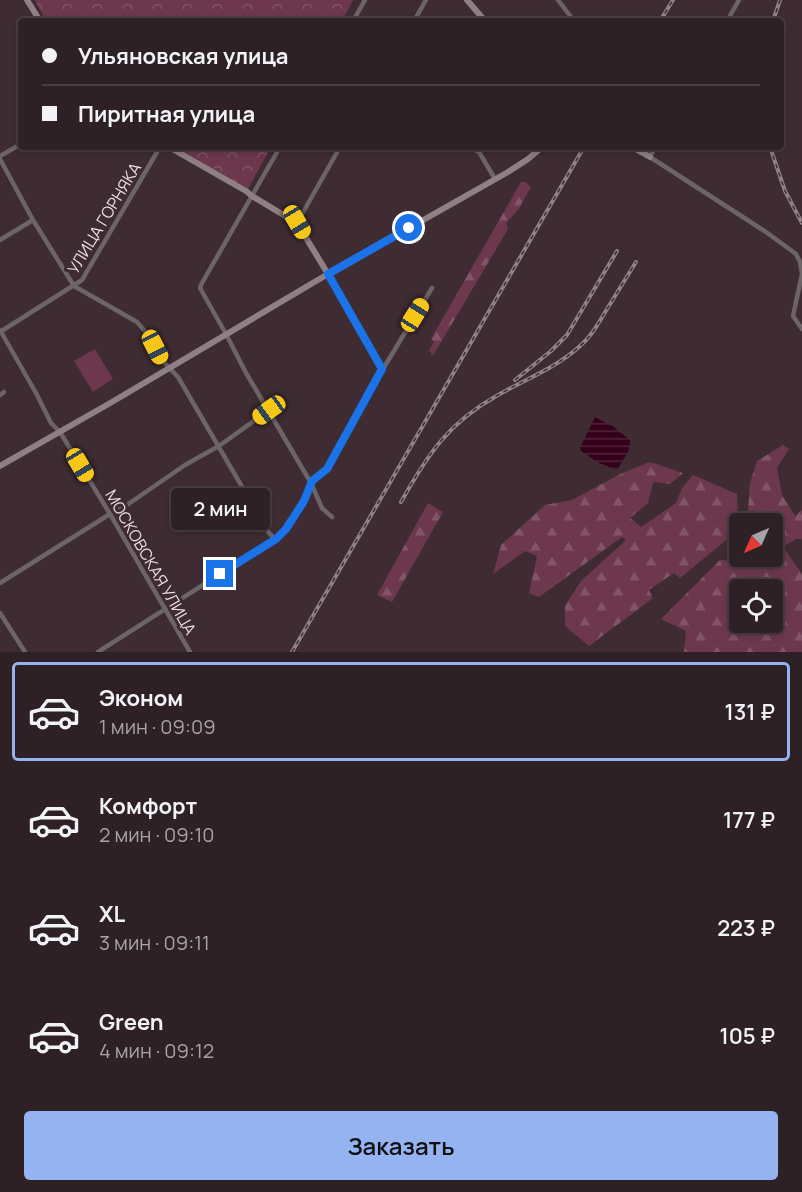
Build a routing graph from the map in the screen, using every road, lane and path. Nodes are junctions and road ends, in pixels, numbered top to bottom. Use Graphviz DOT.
graph roads {
  1 [pos="27,0"];
  2 [pos="365,0"];
  3 [pos="426,0"];
  4 [pos="467,0"];
  5 [pos="558,0"];
  6 [pos="739,0"];
  7 [pos="38,18"];
  8 [pos="355,18"];
  9 [pos="416,18"];
  10 [pos="482,18"];
  11 [pos="572,18"];
  12 [pos="729,18"];
  13 [pos="18,146"];
  14 [pos="158,150"];
  15 [pos="175,150"];
  16 [pos="278,150"];
  17 [pos="338,150"];
  18 [pos="474,150"];
  19 [pos="538,150"];
  20 [pos="637,150"];
  21 [pos="654,150"];
  22 [pos="650,157"];
  23 [pos="0,158"];
  24 [pos="495,179"];
  25 [pos="252,196"];
  26 [pos="33,220"];
  27 [pos="297,222"];
  28 [pos="0,240"];
  29 [pos="328,274"];
  30 [pos="74,286"];
  31 [pos="432,288"];
  32 [pos="802,329"];
  33 [pos="0,331"];
  34 [pos="226,334"];
  35 [pos="169,367"];
  36 [pos="382,369"];
  37 [pos="269,410"];
  38 [pos="60,432"];
  39 [pos="219,446"];
  40 [pos="0,466"];
  41 [pos="310,483"];
  42 [pos="110,514"];
  43 [pos="332,517"];
  44 [pos="276,539"];
  45 [pos="0,583"];
  46 [pos="165,609"];
  47 [pos="0,613"];
  48 [pos="25,652"];
  49 [pos="98,652"];
  50 [pos="190,652"];
  1 -- 7 [label="main road"];
  2 -- 8 [label="street"];
  3 -- 9 [label="street"];
  4 -- 10 [label="main road"];
  5 -- 11 [label="street"];
  6 -- 12 [label="street"];
  13 -- 23 [label="street"];
  14 -- 30 [label="street, УЛИЦА ГОРНЯКА"];
  15 -- 25 [label="main road"];
  16 -- 25 [label="street"];
  17 -- 27 [label="street"];
  18 -- 24 [label="street"];
  19 -- 24 [label="main road"];
  20 -- 22 [label="main road"];
  21 -- 22 [label="street"];
  22 -- 32 [label="street"];
  23 -- 26 [label="street"];
  24 -- 29 [label="main road"];
  25 -- 27 [label="main road"];
  25 -- 34 [label="street"];
  26 -- 28 [label="street"];
  26 -- 30 [label="street"];
  27 -- 29 [label="main road"];
  29 -- 34 [label="main road"];
  29 -- 36 [label="street"];
  30 -- 33 [label="street, УЛИЦА ГОРНЯКА"];
  30 -- 35 [label="street"];
  31 -- 36 [label="street"];
  33 -- 38 [label="street, МОСКОВСКАЯ УЛИЦА"];
  34 -- 35 [label="main road"];
  34 -- 37 [label="street"];
  35 -- 38 [label="main road"];
  35 -- 39 [label="street"];
  36 -- 41 [label="street"];
  37 -- 39 [label="street"];
  37 -- 41 [label="street"];
  38 -- 40 [label="main road"];
  38 -- 42 [label="street, МОСКОВСКАЯ УЛИЦА"];
  39 -- 42 [label="street"];
  39 -- 44 [label="street"];
  41 -- 43 [label="street"];
  41 -- 44 [label="street"];
  42 -- 45 [label="street"];
  42 -- 46 [label="street, МОСКОВСКАЯ УЛИЦА"];
  44 -- 46 [label="street"];
  46 -- 49 [label="street"];
  46 -- 50 [label="street, МОСКОВСКАЯ УЛИЦА"];
  47 -- 48 [label="street"];
}
